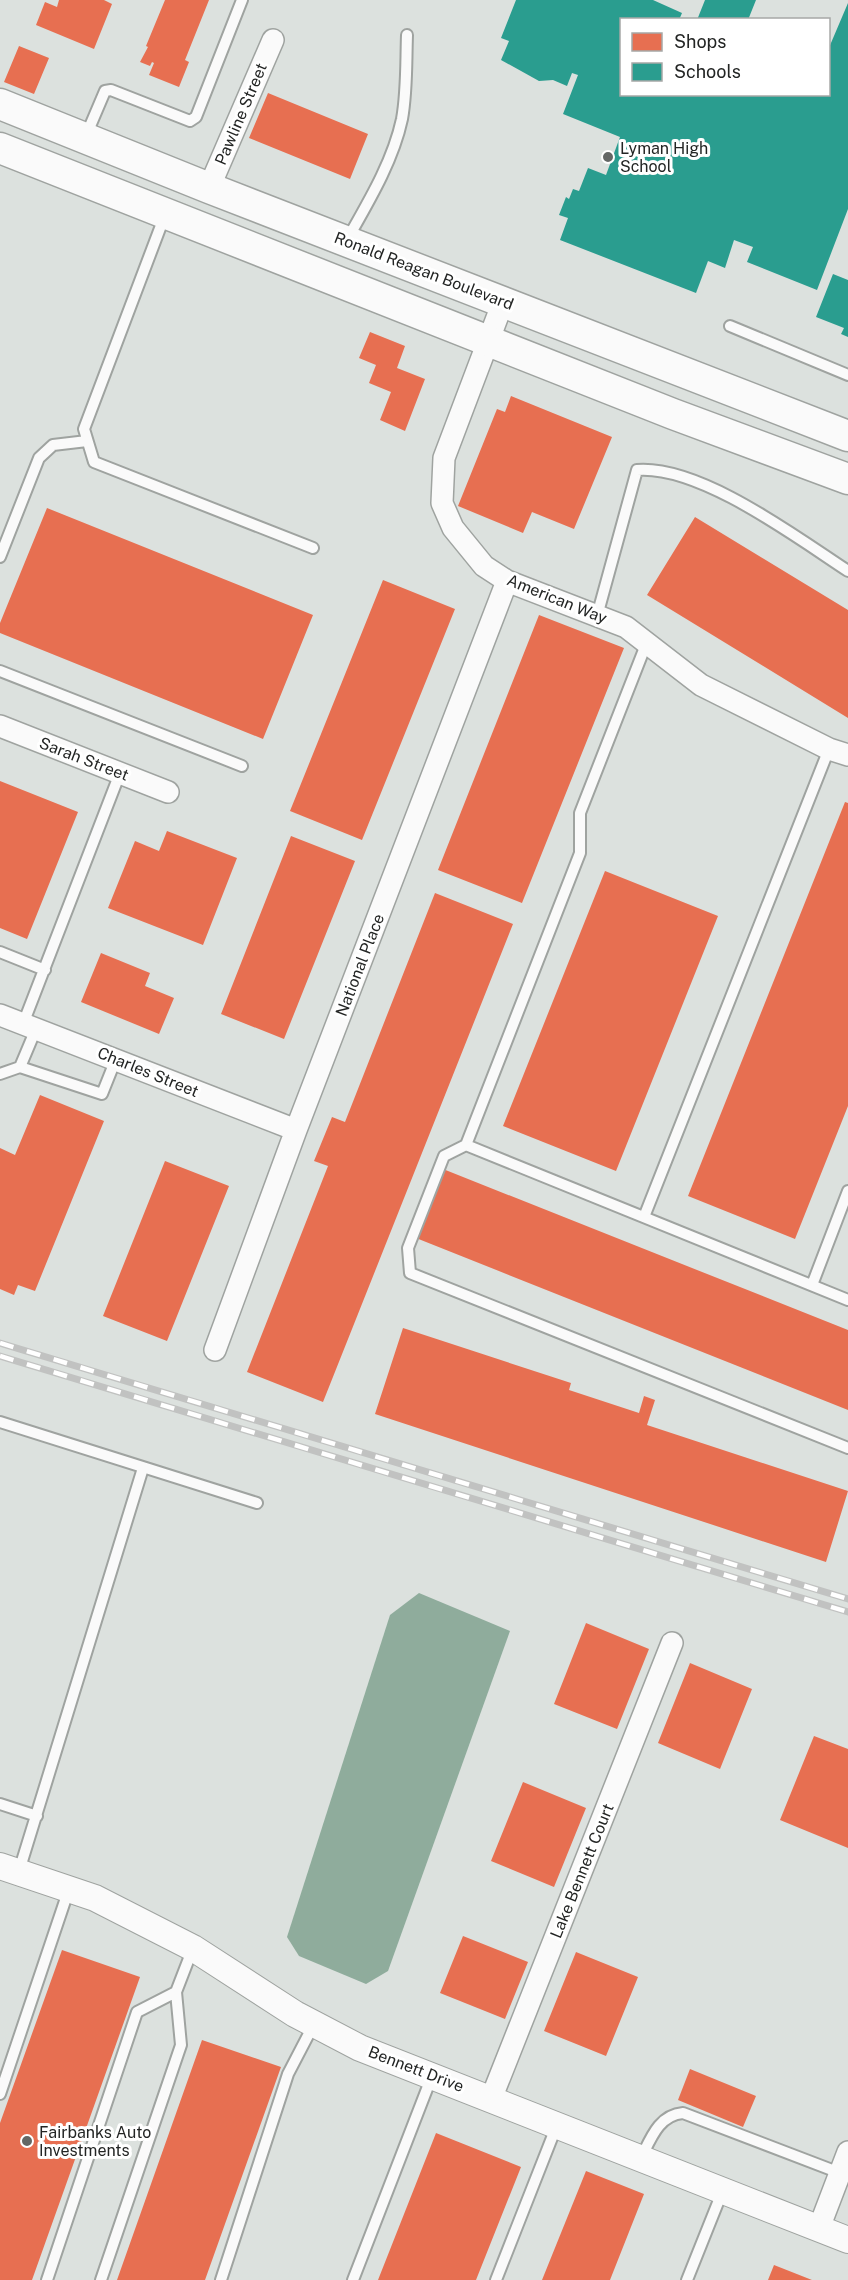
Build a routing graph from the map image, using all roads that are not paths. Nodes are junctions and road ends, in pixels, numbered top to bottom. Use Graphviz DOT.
graph roads {
  1 [pos="242,0"];
  2 [pos="407,35"];
  3 [pos="273,40"];
  4 [pos="0,104"];
  5 [pos="84,138"];
  6 [pos="0,148"];
  7 [pos="209,188"];
  8 [pos="165,214"];
  9 [pos="346,241"];
  10 [pos="503,302"];
  11 [pos="730,326"];
  12 [pos="488,341"];
  13 [pos="848,375"];
  14 [pos="848,436"];
  15 [pos="87,441"];
  16 [pos="848,479"];
  17 [pos="313,548"];
  18 [pos="0,557"];
  19 [pos="848,572"];
  20 [pos="507,581"];
  21 [pos="597,615"];
  22 [pos="647,642"];
  23 [pos="0,671"];
  24 [pos="0,726"];
  25 [pos="838,752"];
  26 [pos="242,766"];
  27 [pos="120,773"];
  28 [pos="168,792"];
  29 [pos="0,952"];
  30 [pos="45,970"];
  31 [pos="0,1015"];
  32 [pos="29,1026"];
  33 [pos="117,1059"];
  34 [pos="20,1067"];
  35 [pos="0,1074"];
  36 [pos="296,1131"];
  37 [pos="466,1145"];
  38 [pos="848,1191"];
  39 [pos="644,1217"];
  40 [pos="812,1285"];
  41 [pos="848,1300"];
  42 [pos="215,1350"];
  43 [pos="0,1422"];
  44 [pos="848,1448"];
  45 [pos="143,1468"];
  46 [pos="257,1503"];
  47 [pos="672,1643"];
  48 [pos="0,1804"];
  49 [pos="37,1816"];
  50 [pos="10,1869"];
  51 [pos="69,1889"];
  52 [pos="194,1948"];
  53 [pos="176,1992"];
  54 [pos="314,2024"];
  55 [pos="432,2076"];
  56 [pos="0,2094"];
  57 [pos="491,2099"];
  58 [pos="557,2125"];
  59 [pos="848,2152"];
  60 [pos="641,2158"];
  61 [pos="840,2173"];
  62 [pos="723,2190"];
  63 [pos="819,2228"];
  64 [pos="848,2240"];
  65 [pos="46,2280"];
  66 [pos="101,2280"];
  67 [pos="221,2280"];
  68 [pos="353,2280"];
  69 [pos="496,2280"];
  70 [pos="687,2280"];
  1 -- 5 [label="lane"];
  2 -- 9 [label="lane"];
  3 -- 7 [label="street, Pawline Street"];
  4 -- 5 [label="main road, Ronald Reagan Boulevard"];
  5 -- 7 [label="main road, Ronald Reagan Boulevard"];
  6 -- 8 [label="main road"];
  7 -- 9 [label="main road, Ronald Reagan Boulevard"];
  8 -- 12 [label="main road"];
  8 -- 15 [label="lane"];
  9 -- 10 [label="main road, Ronald Reagan Boulevard"];
  10 -- 12 [label="street, American Way"];
  10 -- 14 [label="main road, Ronald Reagan Boulevard"];
  11 -- 13 [label="lane"];
  12 -- 16 [label="main road"];
  12 -- 20 [label="street, American Way"];
  15 -- 17 [label="lane"];
  15 -- 18 [label="lane"];
  19 -- 21 [label="lane"];
  20 -- 21 [label="street, American Way"];
  20 -- 36 [label="street, National Place"];
  21 -- 22 [label="street, American Way"];
  22 -- 25 [label="street, American Way"];
  22 -- 37 [label="lane"];
  23 -- 26 [label="lane"];
  24 -- 27 [label="street, Sarah Street"];
  25 -- 39 [label="lane"];
  27 -- 28 [label="street, Sarah Street"];
  27 -- 30 [label="lane"];
  29 -- 30 [label="lane"];
  30 -- 32 [label="lane"];
  31 -- 32 [label="street, Charles Street"];
  32 -- 33 [label="street, Charles Street"];
  32 -- 34 [label="lane"];
  33 -- 34 [label="lane"];
  33 -- 36 [label="street, Charles Street"];
  34 -- 35 [label="lane"];
  36 -- 42 [label="street, National Place"];
  37 -- 39 [label="lane"];
  37 -- 44 [label="lane"];
  38 -- 40 [label="lane"];
  39 -- 40 [label="lane"];
  40 -- 41 [label="lane"];
  43 -- 45 [label="lane"];
  45 -- 46 [label="lane"];
  45 -- 49 [label="lane"];
  47 -- 57 [label="street, Lake Bennett Court"];
  48 -- 49 [label="lane"];
  49 -- 50 [label="lane"];
  50 -- 51 [label="street, Bennett Drive"];
  51 -- 52 [label="street, Bennett Drive"];
  51 -- 56 [label="lane"];
  52 -- 53 [label="lane"];
  52 -- 54 [label="street, Bennett Drive"];
  53 -- 65 [label="lane"];
  53 -- 66 [label="lane"];
  54 -- 55 [label="street, Bennett Drive"];
  54 -- 67 [label="lane"];
  55 -- 57 [label="street, Bennett Drive"];
  55 -- 68 [label="lane"];
  57 -- 58 [label="street, Bennett Drive"];
  58 -- 60 [label="street, Bennett Drive"];
  58 -- 69 [label="lane"];
  59 -- 61 [label="street"];
  60 -- 61 [label="lane"];
  60 -- 62 [label="street, Bennett Drive"];
  61 -- 63 [label="street"];
  62 -- 63 [label="street, Bennett Drive"];
  62 -- 70 [label="lane"];
  63 -- 64 [label="street, Bennett Drive"];
}
